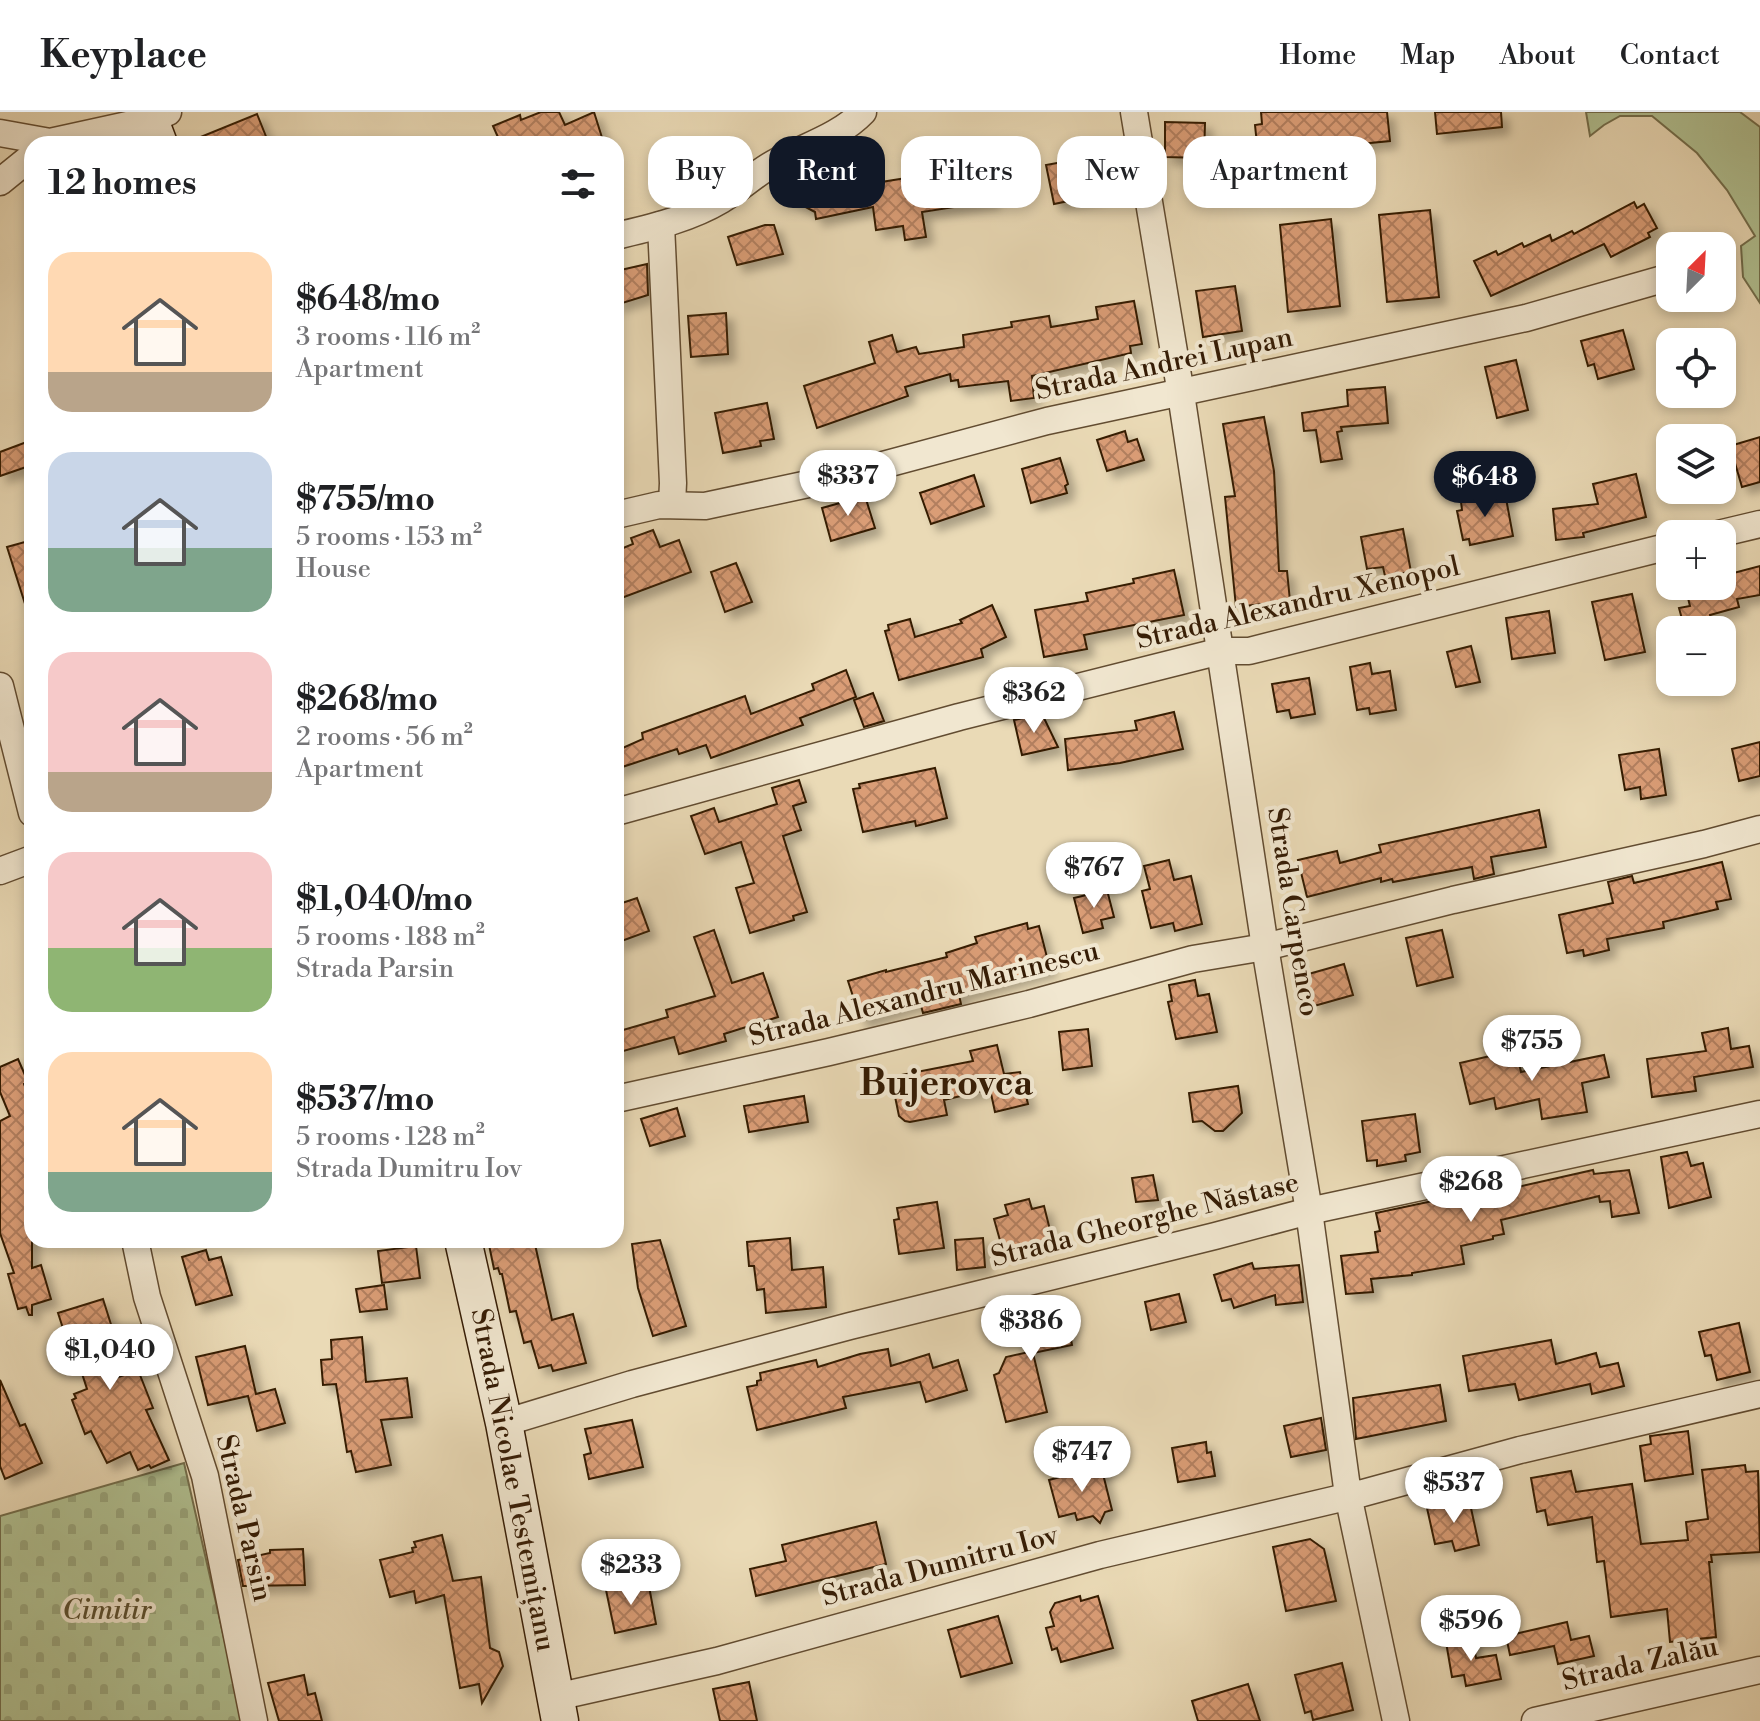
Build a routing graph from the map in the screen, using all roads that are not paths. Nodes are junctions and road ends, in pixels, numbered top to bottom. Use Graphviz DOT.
graph roads {
  1 [pos="863,112"];
  2 [pos="1134,112"];
  3 [pos="159,125"];
  4 [pos="0,133"];
  5 [pos="101,136"];
  6 [pos="24,141"];
  7 [pos="24,162"];
  8 [pos="0,182"];
  9 [pos="661,225"];
  10 [pos="624,234"];
  11 [pos="1656,281"];
  12 [pos="1181,394"];
  13 [pos="672,504"];
  14 [pos="624,513"];
  15 [pos="1760,524"];
  16 [pos="1736,530"];
  17 [pos="1656,549"];
  18 [pos="1221,651"];
  19 [pos="0,686"];
  20 [pos="24,781"];
  21 [pos="624,810"];
  22 [pos="1760,829"];
  23 [pos="24,862"];
  24 [pos="0,871"];
  25 [pos="1265,947"];
  26 [pos="624,1097"];
  27 [pos="1760,1114"];
  28 [pos="1309,1211"];
  29 [pos="137,1248"];
  30 [pos="465,1248"];
  31 [pos="1760,1394"];
  32 [pos="504,1423"];
  33 [pos="1348,1495"];
  34 [pos="1760,1670"];
  35 [pos="558,1709"];
  36 [pos="254,1721"];
  37 [pos="1396,1721"];
  38 [pos="1535,1721"];
  1 -- 9 [label="street"];
  2 -- 12 [label="street, Strada Carpenco"];
  3 -- 5 [label="street"];
  4 -- 6 [label="street"];
  7 -- 8 [label="street"];
  9 -- 10 [label="street"];
  9 -- 13 [label="street"];
  11 -- 12 [label="street, Strada Andrei Lupan"];
  12 -- 13 [label="street, Strada Andrei Lupan"];
  12 -- 18 [label="street, Strada Carpenco"];
  13 -- 14 [label="street, Strada Andrei Lupan"];
  15 -- 16 [label="street"];
  17 -- 18 [label="street, Strada Alexandru Xenopol"];
  18 -- 21 [label="street, Strada Alexandru Xenopol"];
  18 -- 25 [label="street, Strada Carpenco"];
  19 -- 20 [label="street"];
  22 -- 25 [label="street, Strada Alexandru Marinescu"];
  23 -- 24 [label="street"];
  25 -- 26 [label="street, Strada Alexandru Marinescu"];
  25 -- 28 [label="street, Strada Carpenco"];
  27 -- 28 [label="street, Strada Gheorghe Năstase"];
  28 -- 32 [label="street, Strada Gheorghe Năstase"];
  28 -- 33 [label="street, Strada Carpenco"];
  29 -- 36 [label="street, Strada Parsin"];
  30 -- 32 [label="street, Strada Nicolae Testemițanu"];
  31 -- 33 [label="street, Strada Dumitru Iov"];
  32 -- 35 [label="street, Strada Nicolae Testemițanu"];
  33 -- 35 [label="street, Strada Dumitru Iov"];
  33 -- 37 [label="street, Strada Carpenco"];
  34 -- 38 [label="street, Strada Zalău"];
}
